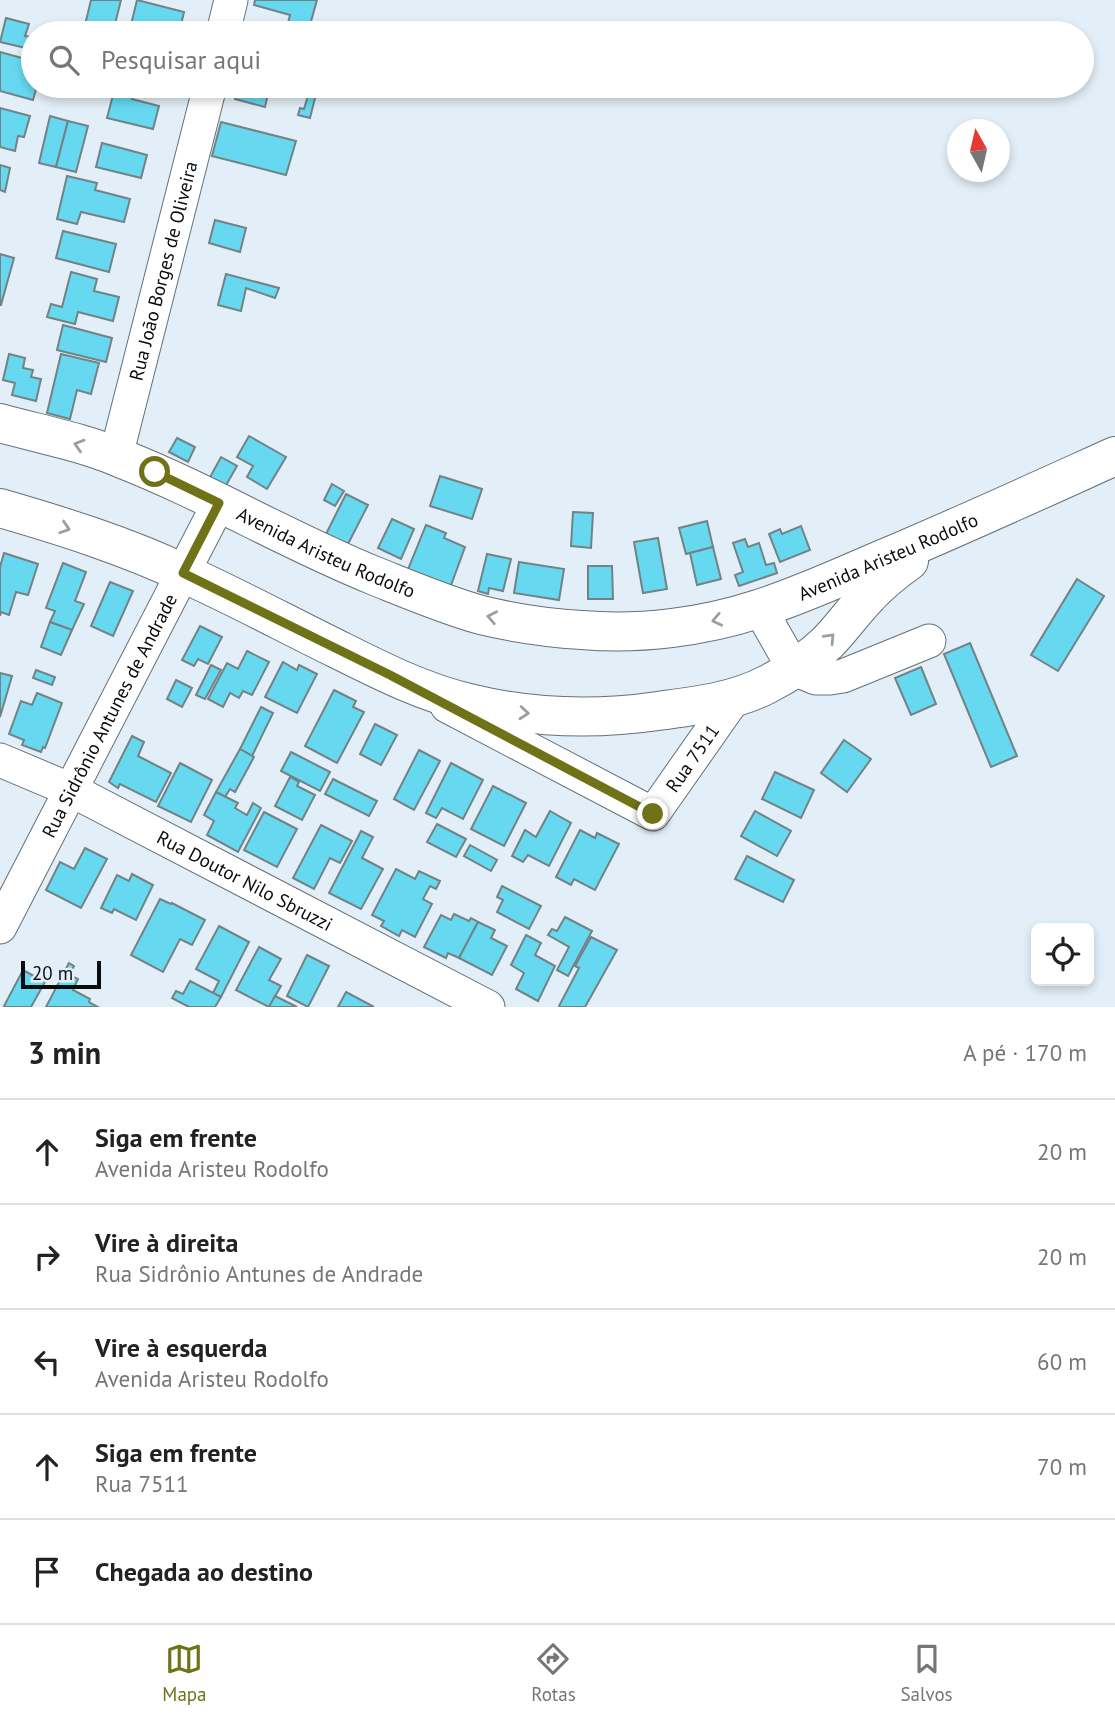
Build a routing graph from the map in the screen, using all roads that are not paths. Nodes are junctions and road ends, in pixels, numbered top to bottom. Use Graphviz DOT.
graph roads {
  1 [pos="231,0"];
  2 [pos="226,21"];
  3 [pos="207,98"];
  4 [pos="0,423"];
  5 [pos="116,456"];
  6 [pos="1115,456"];
  7 [pos="219,503"];
  8 [pos="0,508"];
  9 [pos="963,524"];
  10 [pos="183,573"];
  11 [pos="760,608"];
  12 [pos="929,641"];
  13 [pos="794,669"];
  14 [pos="390,675"];
  15 [pos="735,697"];
  16 [pos="0,760"];
  17 [pos="71,790"];
  18 [pos="0,927"];
  19 [pos="488,1007"];
  1 -- 2 [label="street"];
  3 -- 5 [label="street, Rua João Borges de Oliveira"];
  5 -- 4 [label="street, Avenida Aristeu Rodolfo, one-way"];
  5 -- 7 [label="street, Avenida Aristeu Rodolfo"];
  6 -- 9 [label="street"];
  7 -- 10 [label="street, Rua Sidrônio Antunes de Andrade"];
  11 -- 7 [label="street, Avenida Aristeu Rodolfo, one-way"];
  8 -- 10 [label="street, Avenida Aristeu Rodolfo, one-way"];
  9 -- 11 [label="street, Avenida Aristeu Rodolfo"];
  13 -- 9 [label="street, Avenida Aristeu Rodolfo, one-way"];
  10 -- 14 [label="street, Avenida Aristeu Rodolfo"];
  10 -- 17 [label="street, Rua Sidrônio Antunes de Andrade"];
  11 -- 13 [label="street"];
  12 -- 13 [label="street"];
  13 -- 15 [label="street, Avenida Aristeu Rodolfo"];
  14 -- 15 [label="street, Avenida Aristeu Rodolfo, one-way"];
  14 -- 15 [label="street, Rua 7511"];
  16 -- 17 [label="street, Rua Doutor Nilo Sbruzzi"];
  17 -- 18 [label="street, Rua Sidrônio Antunes de Andrade"];
  17 -- 19 [label="street, Rua Doutor Nilo Sbruzzi"];
}
